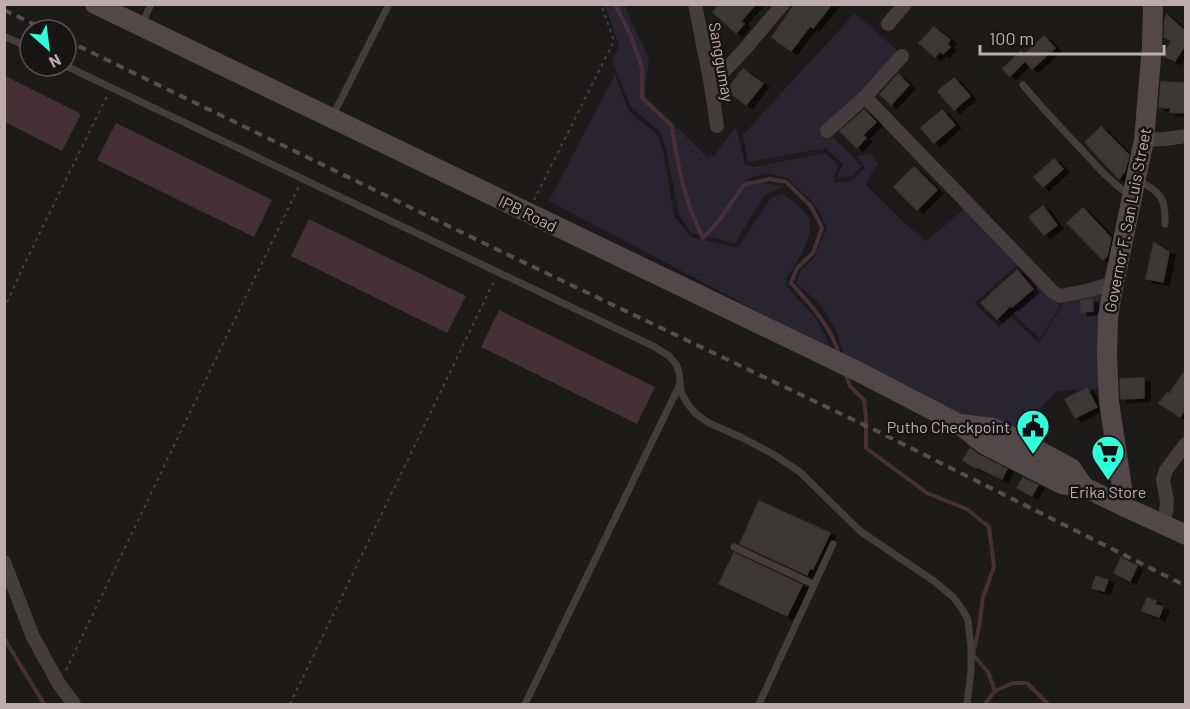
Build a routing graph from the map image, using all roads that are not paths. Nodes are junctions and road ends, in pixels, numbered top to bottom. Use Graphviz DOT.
graph roads {
  1 [pos="95,4"];
  2 [pos="151,4"];
  3 [pos="389,4"];
  4 [pos="695,4"];
  5 [pos="783,4"];
  6 [pos="904,4"];
  7 [pos="1153,4"];
  8 [pos="888,24"];
  9 [pos="141,26"];
  10 [pos="4,36"];
  11 [pos="18,42"];
  12 [pos="902,56"];
  13 [pos="78,72"];
  14 [pos="711,85"];
  15 [pos="1023,85"];
  16 [pos="865,96"];
  17 [pos="332,117"];
  18 [pos="717,126"];
  19 [pos="827,131"];
  20 [pos="1185,136"];
  21 [pos="1144,140"];
  22 [pos="1134,187"];
  23 [pos="1165,224"];
  24 [pos="1114,284"];
  25 [pos="680,384"];
  26 [pos="1185,444"];
  27 [pos="1125,507"];
  28 [pos="1162,524"];
  29 [pos="1185,535"];
  30 [pos="833,544"];
  31 [pos="734,547"];
  32 [pos="4,562"];
  33 [pos="813,584"];
  34 [pos="531,693"];
  35 [pos="74,705"];
  36 [pos="525,705"];
  37 [pos="532,705"];
  38 [pos="759,705"];
  39 [pos="967,705"];
  1 -- 9 [label="street, IPB Road"];
  2 -- 9 [label="lane"];
  3 -- 17 [label="lane"];
  4 -- 14 [label="street, Sanggumay"];
  5 -- 14 [label="street"];
  6 -- 8 [label="street"];
  7 -- 21 [label="street, Governor F. San Luis Street"];
  9 -- 17 [label="street, IPB Road"];
  10 -- 11 [label="lane"];
  12 -- 16 [label="street"];
  13 -- 25 [label="lane"];
  14 -- 18 [label="street, Sanggumay"];
  15 -- 22 [label="lane"];
  16 -- 19 [label="street"];
  16 -- 24 [label="street"];
  17 -- 27 [label="street, IPB Road"];
  20 -- 21 [label="street"];
  21 -- 22 [label="street, Governor F. San Luis Street"];
  22 -- 23 [label="lane"];
  22 -- 24 [label="street, Governor F. San Luis Street"];
  24 -- 27 [label="street, Governor F. San Luis Street"];
  25 -- 34 [label="lane"];
  25 -- 39 [label="lane"];
  26 -- 28 [label="street"];
  27 -- 28 [label="street, IPB Road"];
  28 -- 29 [label="street, IPB Road"];
  30 -- 33 [label="lane"];
  31 -- 33 [label="lane"];
  32 -- 35 [label="street"];
  33 -- 38 [label="lane"];
  34 -- 36 [label="lane"];
  34 -- 37 [label="lane"];
}
